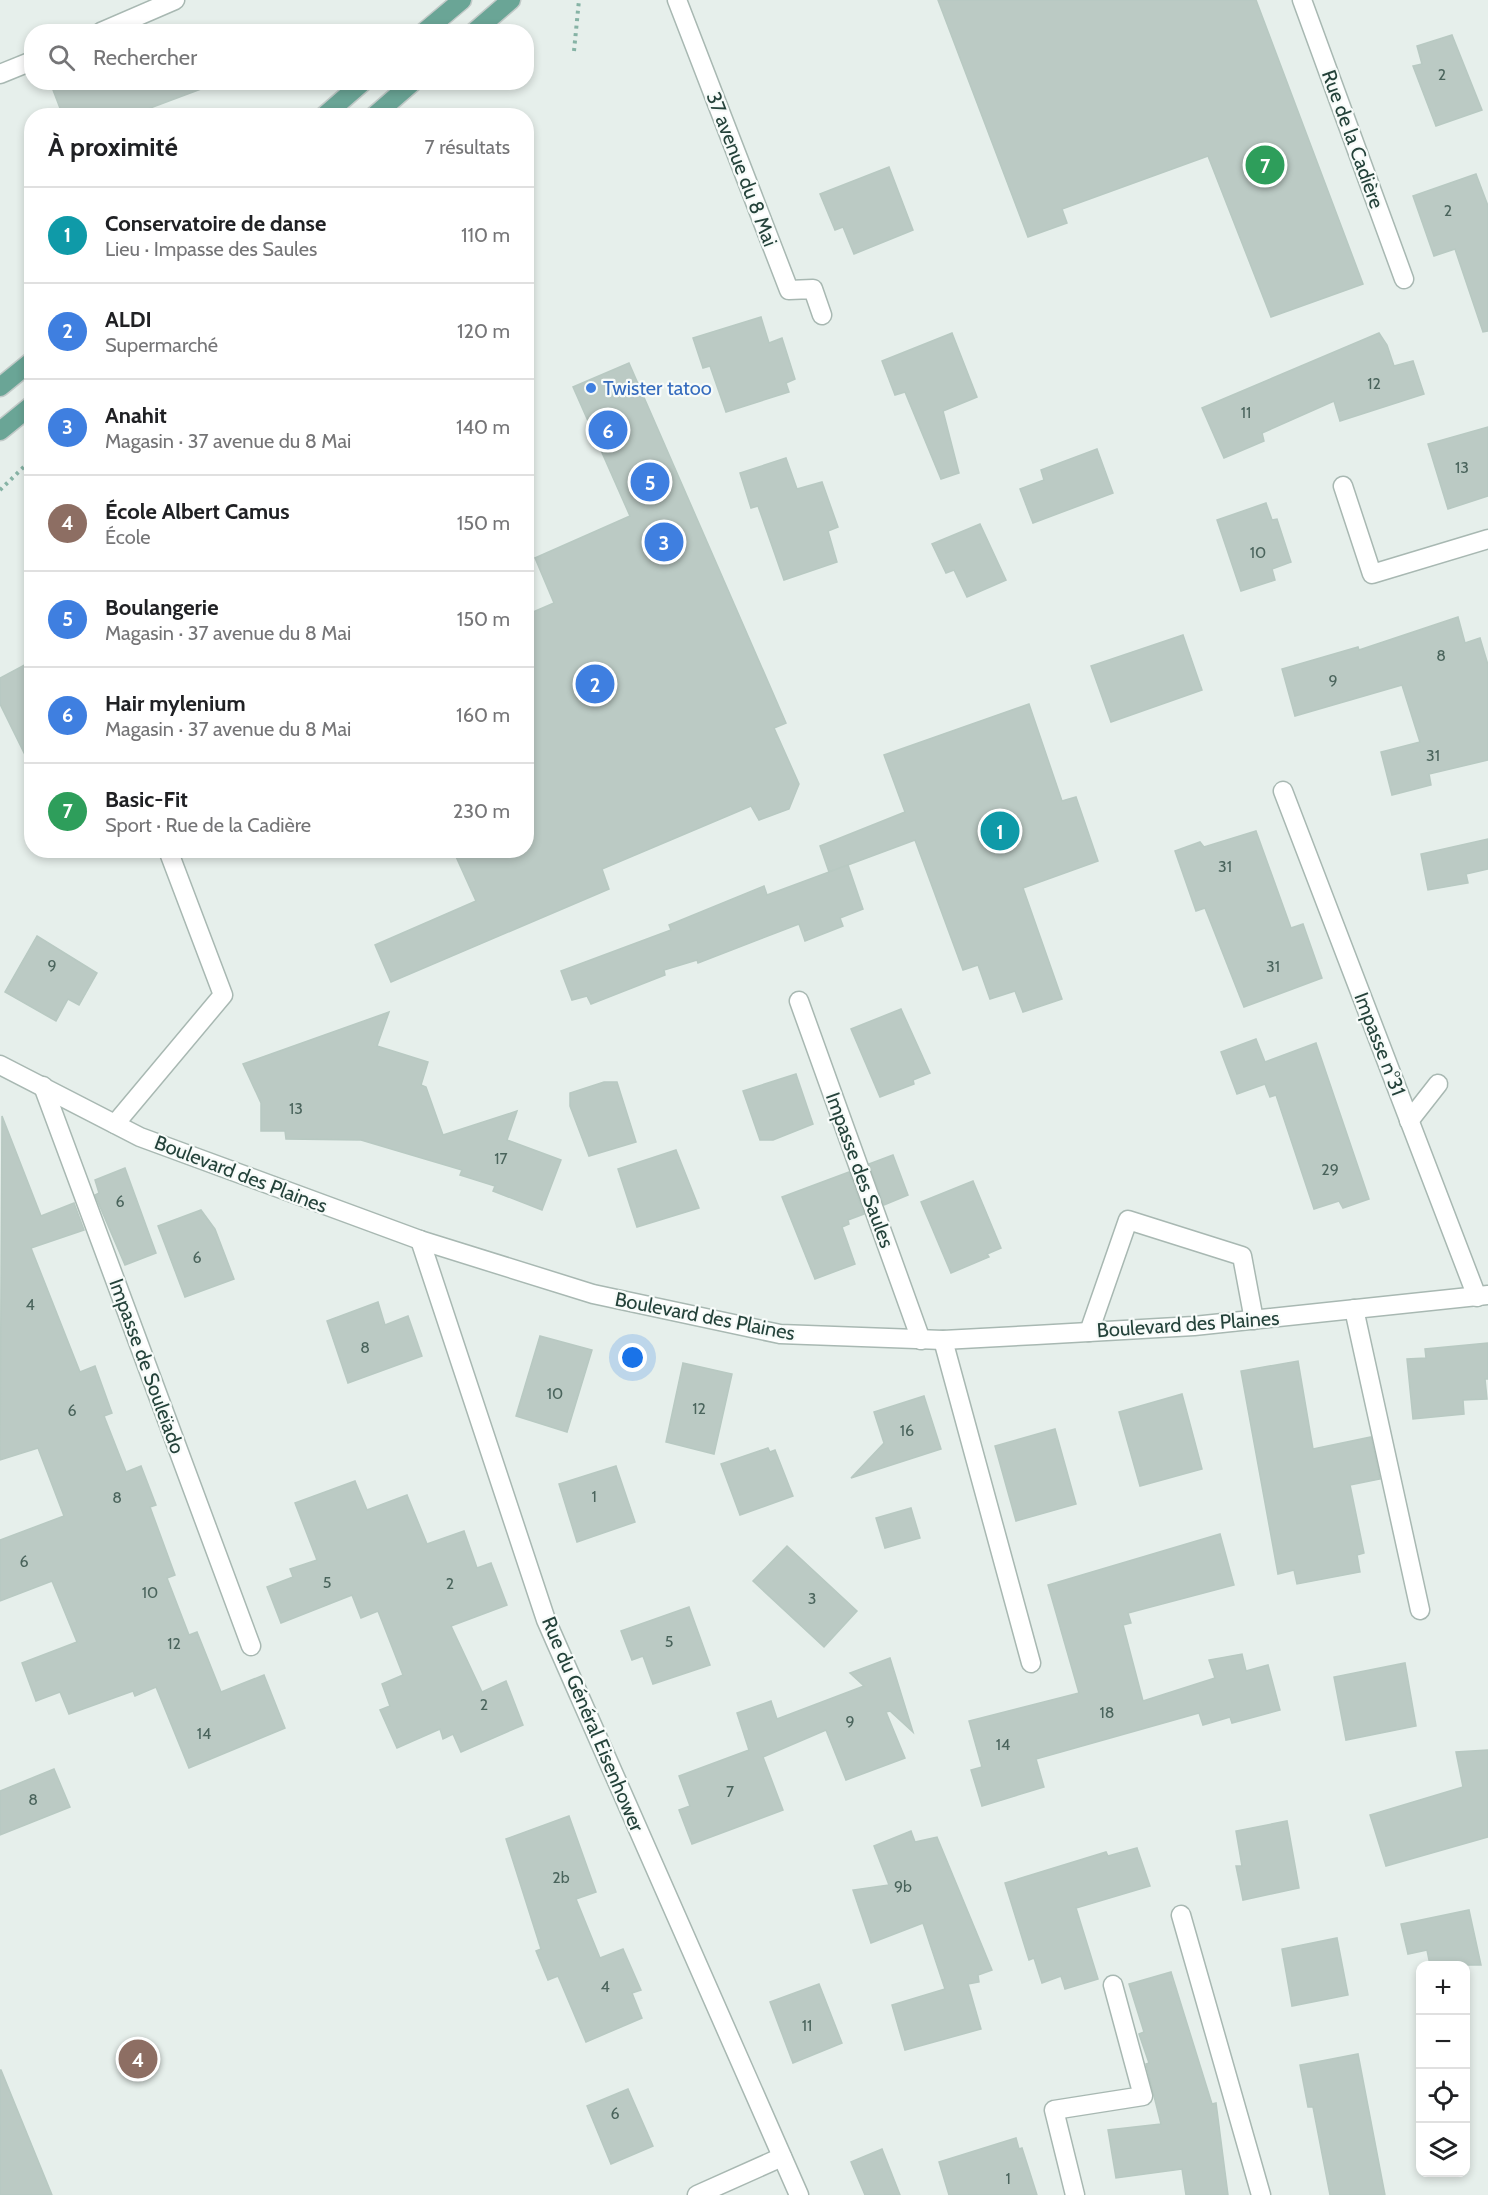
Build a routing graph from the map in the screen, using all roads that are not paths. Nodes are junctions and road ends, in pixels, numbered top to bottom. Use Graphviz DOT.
graph roads {
  1 [pos="175,0"];
  2 [pos="462,0"];
  3 [pos="511,0"];
  4 [pos="677,0"];
  5 [pos="1302,0"];
  6 [pos="119,24"];
  7 [pos="434,24"];
  8 [pos="483,24"];
  9 [pos="24,64"];
  10 [pos="0,74"];
  11 [pos="354,90"];
  12 [pos="404,90"];
  13 [pos="333,108"];
  14 [pos="383,108"];
  15 [pos="1404,279"];
  16 [pos="822,315"];
  17 [pos="24,368"];
  18 [pos="0,387"];
  19 [pos="24,412"];
  20 [pos="0,431"];
  21 [pos="1343,486"];
  22 [pos="1488,539"];
  23 [pos="1283,791"];
  24 [pos="171,858"];
  25 [pos="799,1001"];
  26 [pos="0,1065"];
  27 [pos="1438,1084"];
  28 [pos="43,1086"];
  29 [pos="1409,1120"];
  30 [pos="115,1124"];
  31 [pos="420,1240"];
  32 [pos="1482,1296"];
  33 [pos="1354,1309"];
  34 [pos="1254,1320"];
  35 [pos="1089,1332"];
  36 [pos="921,1340"];
  37 [pos="943,1340"];
  38 [pos="1420,1610"];
  39 [pos="251,1646"];
  40 [pos="1031,1664"];
  41 [pos="1181,1915"];
  42 [pos="1113,1985"];
  43 [pos="782,2157"];
  44 [pos="697,2195"];
  45 [pos="798,2195"];
  46 [pos="1075,2195"];
  47 [pos="1261,2195"];
  1 -- 6 [label="street"];
  2 -- 7 [label="main road"];
  3 -- 8 [label="main road"];
  4 -- 16 [label="street, 37 avenue du 8 Mai"];
  5 -- 15 [label="street, Rue de la Cadière"];
  9 -- 10 [label="street"];
  11 -- 13 [label="main road"];
  12 -- 14 [label="main road"];
  17 -- 18 [label="main road"];
  19 -- 20 [label="main road"];
  21 -- 22 [label="street"];
  23 -- 29 [label="street, Impasse n°31"];
  24 -- 30 [label="street"];
  25 -- 36 [label="street, Impasse des Saules"];
  26 -- 28 [label="street, Boulevard des Plaines"];
  27 -- 29 [label="street"];
  28 -- 30 [label="street, Boulevard des Plaines"];
  28 -- 39 [label="street, Impasse de Souleïado"];
  29 -- 32 [label="street, Impasse n°31"];
  30 -- 31 [label="street, Boulevard des Plaines"];
  31 -- 36 [label="street, Boulevard des Plaines"];
  31 -- 43 [label="street, Rue du Général Eisenhower"];
  32 -- 33 [label="street, Boulevard des Plaines"];
  33 -- 34 [label="street, Boulevard des Plaines"];
  33 -- 38 [label="street"];
  34 -- 35 [label="street, Boulevard des Plaines"];
  34 -- 35 [label="street"];
  35 -- 37 [label="street, Boulevard des Plaines"];
  36 -- 37 [label="street, Boulevard des Plaines"];
  37 -- 40 [label="street"];
  41 -- 47 [label="street"];
  42 -- 46 [label="street"];
  43 -- 44 [label="street"];
  43 -- 45 [label="street, Rue du Général Eisenhower"];
}
